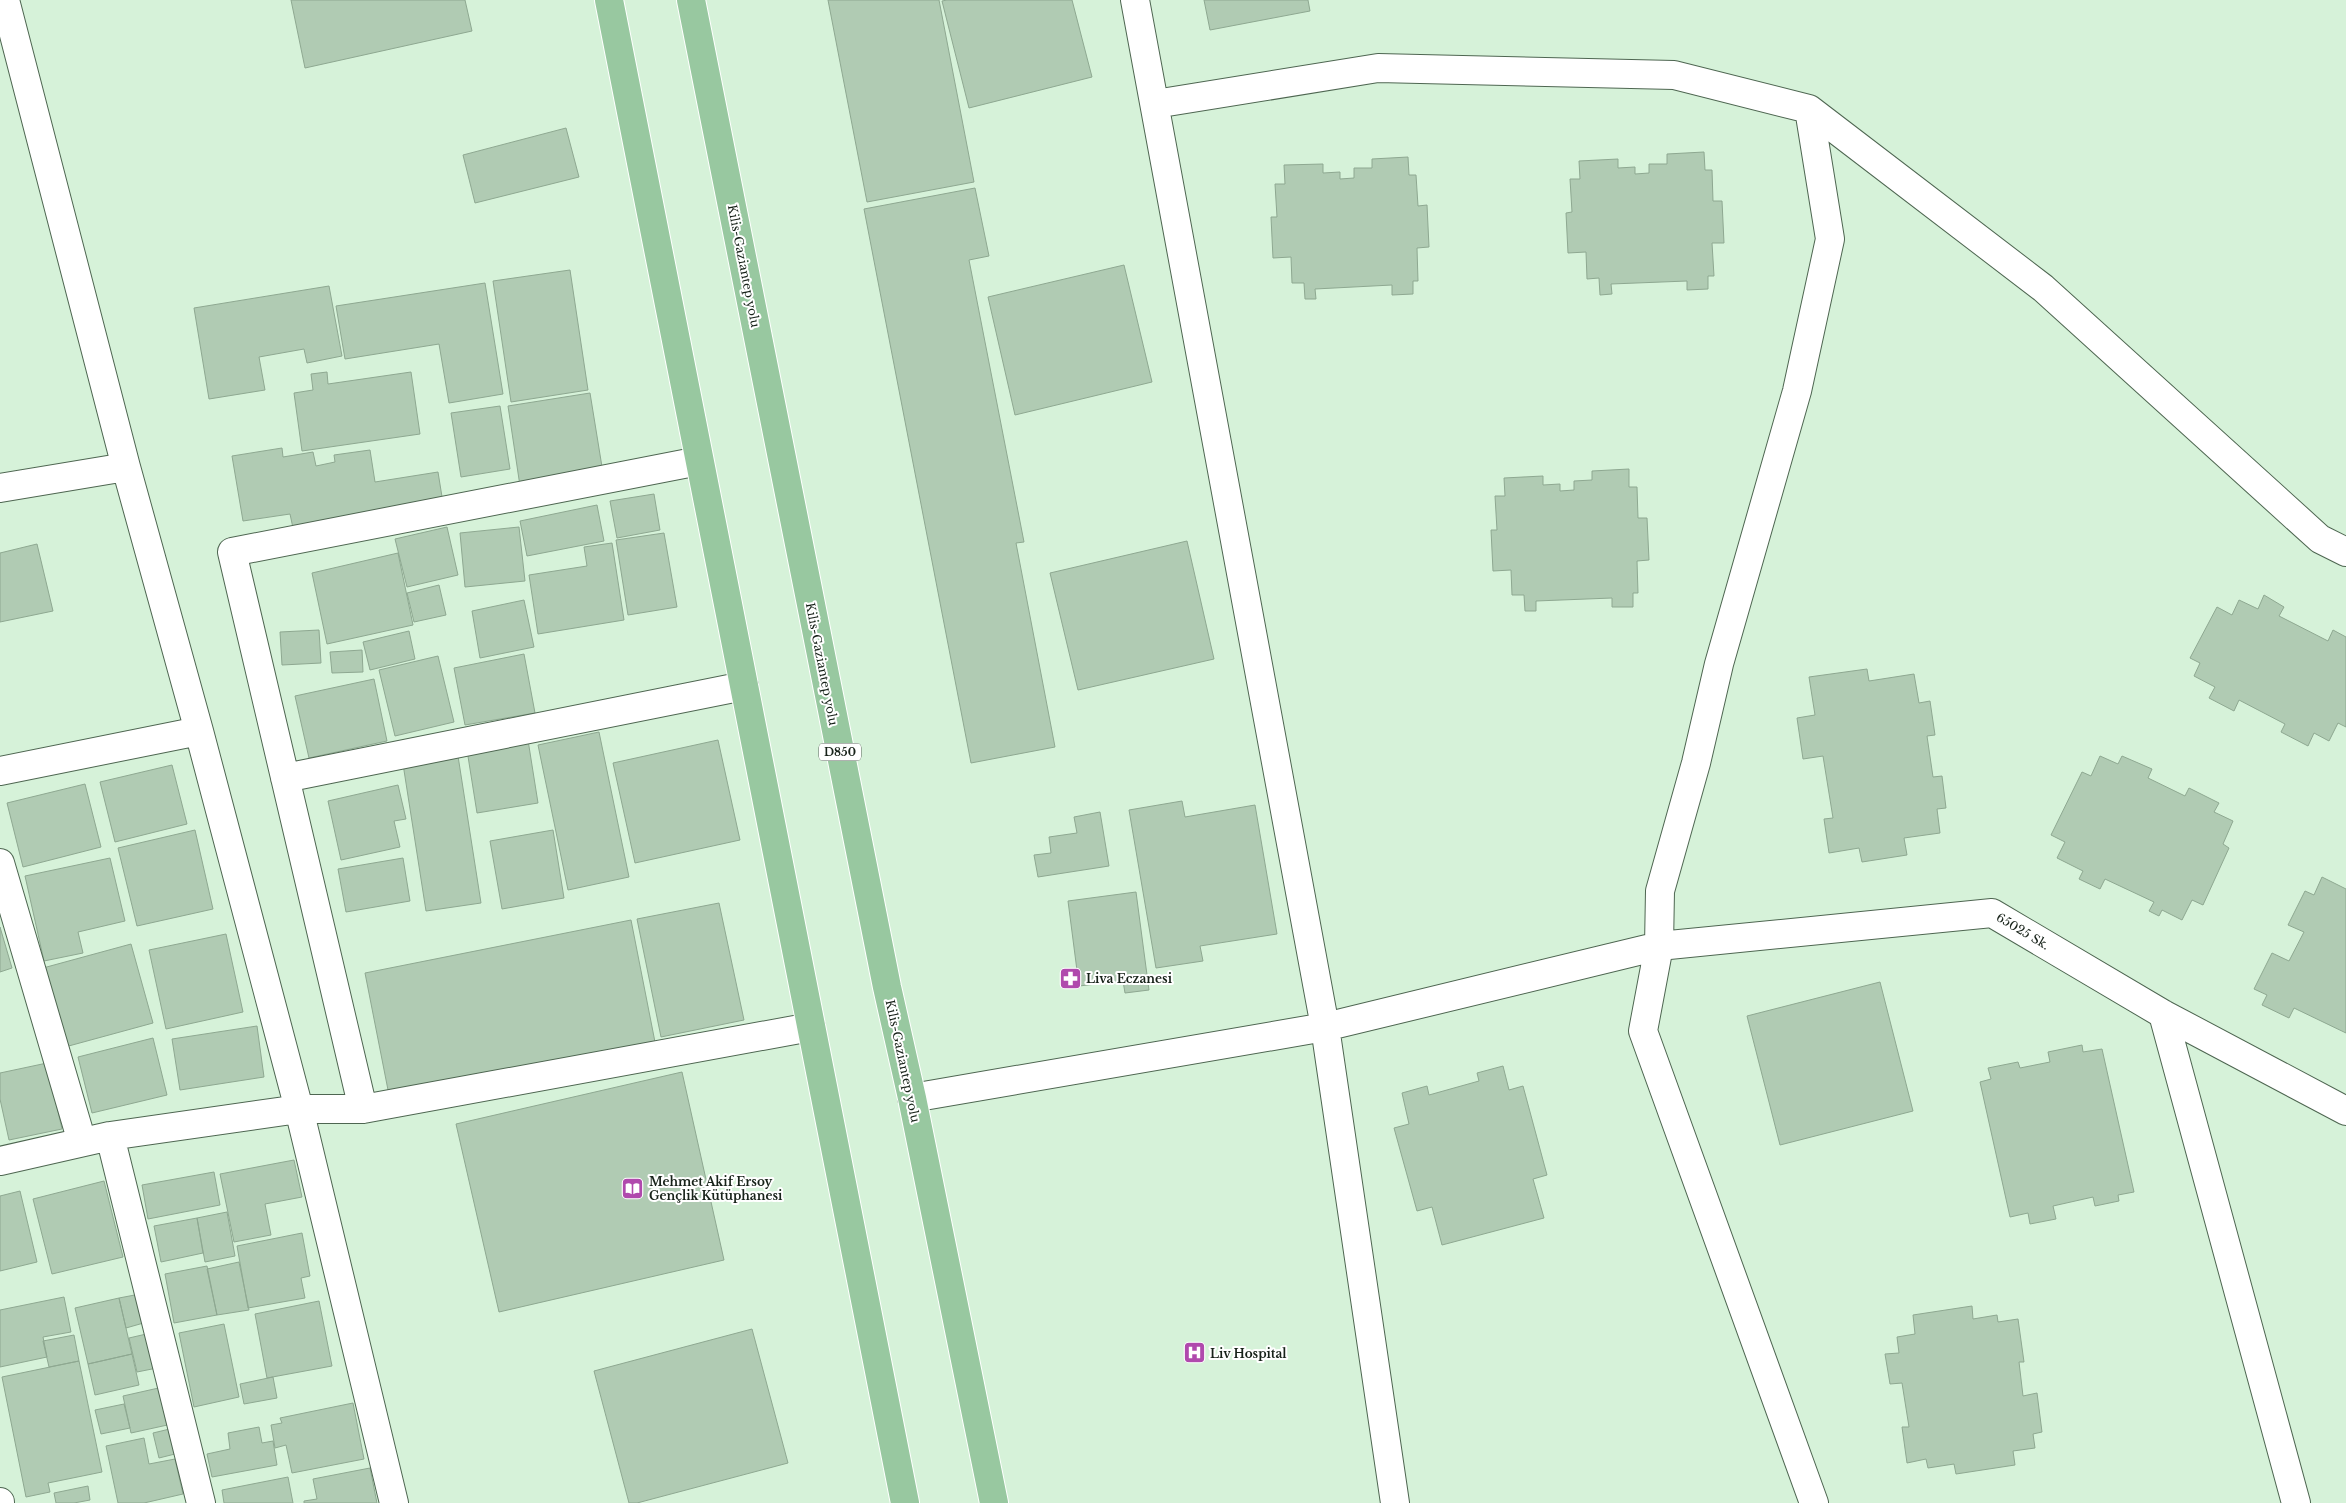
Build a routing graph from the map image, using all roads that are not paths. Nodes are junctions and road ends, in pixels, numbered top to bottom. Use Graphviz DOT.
graph roads {
  1 [pos="5,0"];
  2 [pos="609,0"];
  3 [pos="691,0"];
  4 [pos="1135,0"];
  5 [pos="1155,104"];
  6 [pos="1809,109"];
  7 [pos="699,461"];
  8 [pos="126,466"];
  9 [pos="0,488"];
  10 [pos="2346,552"];
  11 [pos="744,686"];
  12 [pos="199,731"];
  13 [pos="0,771"];
  14 [pos="286,778"];
  15 [pos="0,863"];
  16 [pos="1659,946"];
  17 [pos="2163,1014"];
  18 [pos="811,1027"];
  19 [pos="1326,1027"];
  20 [pos="912,1098"];
  21 [pos="299,1109"];
  22 [pos="363,1109"];
  23 [pos="2346,1111"];
  24 [pos="110,1136"];
  25 [pos="82,1142"];
  26 [pos="0,1161"];
  27 [pos="201,1503"];
  28 [pos="394,1503"];
  29 [pos="905,1503"];
  30 [pos="994,1503"];
  31 [pos="1395,1503"];
  32 [pos="1814,1503"];
  33 [pos="2296,1503"];
  1 -- 8 [label="street"];
  2 -- 7 [label="highway"];
  3 -- 20 [label="highway, Kilis-Gaziantep yolu / D850"];
  4 -- 5 [label="street"];
  5 -- 6 [label="street"];
  5 -- 19 [label="street"];
  6 -- 10 [label="street"];
  6 -- 16 [label="street"];
  7 -- 11 [label="highway"];
  7 -- 14 [label="street"];
  8 -- 9 [label="street"];
  8 -- 12 [label="street"];
  11 -- 14 [label="street"];
  11 -- 18 [label="highway"];
  12 -- 13 [label="street"];
  12 -- 21 [label="street"];
  14 -- 22 [label="street"];
  15 -- 25 [label="street"];
  16 -- 17 [label="street, 65025 Sk."];
  16 -- 19 [label="street, 65025 Sk."];
  16 -- 32 [label="street"];
  17 -- 23 [label="street, 65025 Sk."];
  17 -- 33 [label="street"];
  18 -- 22 [label="street"];
  18 -- 29 [label="highway"];
  19 -- 20 [label="street, 65025 Sk."];
  19 -- 31 [label="street"];
  20 -- 30 [label="highway, Kilis-Gaziantep yolu / D850"];
  21 -- 22 [label="street"];
  21 -- 24 [label="street"];
  21 -- 28 [label="street"];
  24 -- 25 [label="street"];
  24 -- 27 [label="street"];
  25 -- 26 [label="street"];
}
